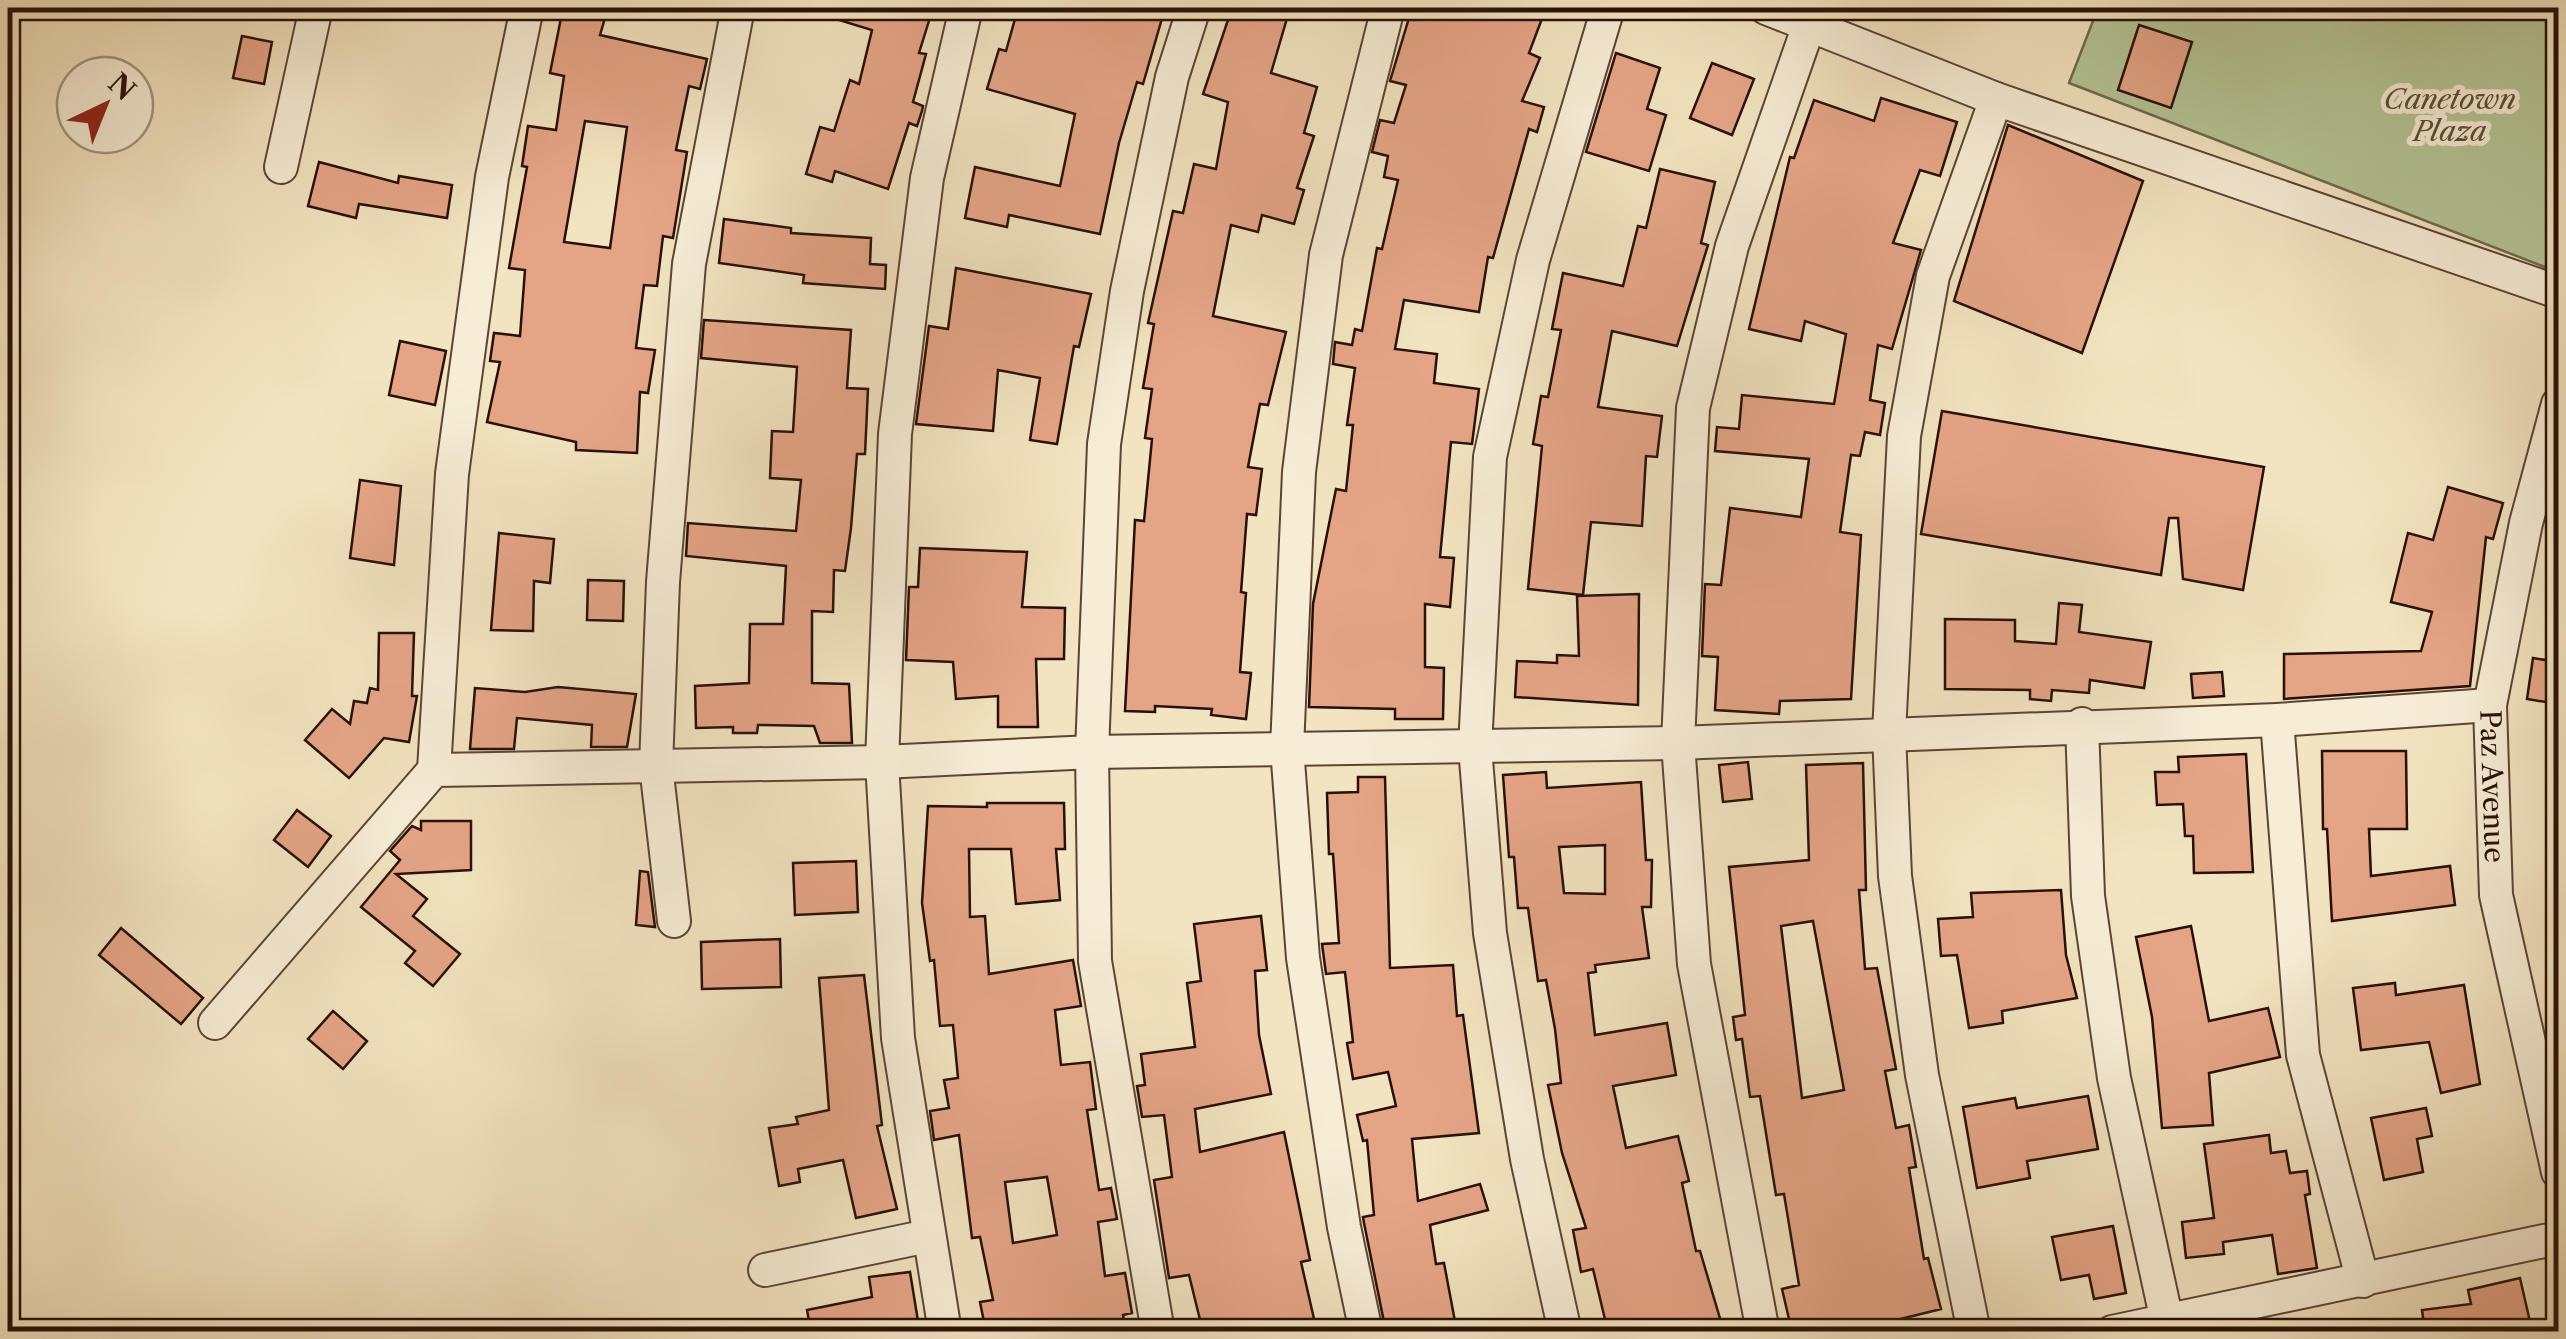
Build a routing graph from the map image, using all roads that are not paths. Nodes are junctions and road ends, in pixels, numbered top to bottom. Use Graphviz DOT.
graph roads {
  1 [pos="316,8"];
  2 [pos="527,8"];
  3 [pos="738,8"];
  4 [pos="966,8"];
  5 [pos="1194,8"];
  6 [pos="1388,8"];
  7 [pos="1608,8"];
  8 [pos="1766,8"];
  9 [pos="1809,25"];
  10 [pos="1996,99"];
  11 [pos="281,167"];
  12 [pos="2558,292"];
  13 [pos="2558,404"];
  14 [pos="2490,705"];
  15 [pos="2277,720"];
  16 [pos="2082,724"];
  17 [pos="1889,733"];
  18 [pos="1678,742"];
  19 [pos="1475,747"];
  20 [pos="1286,748"];
  21 [pos="1092,752"];
  22 [pos="882,762"];
  23 [pos="656,766"];
  24 [pos="434,770"];
  25 [pos="674,921"];
  26 [pos="215,1023"];
  27 [pos="2558,1172"];
  28 [pos="928,1236"];
  29 [pos="2558,1238"];
  30 [pos="764,1270"];
  31 [pos="2364,1282"];
  32 [pos="2167,1321"];
  33 [pos="945,1332"];
  34 [pos="1158,1332"];
  35 [pos="1366,1332"];
  36 [pos="1566,1332"];
  37 [pos="1763,1332"];
  38 [pos="1974,1332"];
  39 [pos="2112,1332"];
  1 -- 11 [label="street"];
  2 -- 24 [label="street"];
  3 -- 23 [label="street"];
  4 -- 22 [label="street"];
  5 -- 21 [label="street"];
  6 -- 20 [label="street"];
  7 -- 19 [label="street"];
  8 -- 9 [label="street"];
  9 -- 10 [label="street"];
  9 -- 18 [label="street"];
  10 -- 12 [label="street"];
  10 -- 17 [label="street"];
  13 -- 14 [label="street, Paz Avenue"];
  14 -- 15 [label="street"];
  14 -- 27 [label="street, Paz Avenue"];
  15 -- 16 [label="street"];
  15 -- 31 [label="street"];
  16 -- 17 [label="street"];
  16 -- 32 [label="street"];
  17 -- 18 [label="street"];
  17 -- 38 [label="street"];
  18 -- 19 [label="street"];
  18 -- 37 [label="street"];
  19 -- 20 [label="street"];
  19 -- 36 [label="street"];
  20 -- 21 [label="street"];
  20 -- 35 [label="street"];
  21 -- 22 [label="street"];
  21 -- 34 [label="street"];
  22 -- 23 [label="street"];
  22 -- 28 [label="street"];
  23 -- 24 [label="street"];
  23 -- 25 [label="street"];
  24 -- 26 [label="street"];
  28 -- 30 [label="street"];
  28 -- 33 [label="street"];
  29 -- 31 [label="street"];
  31 -- 32 [label="street"];
  32 -- 39 [label="street"];
}
